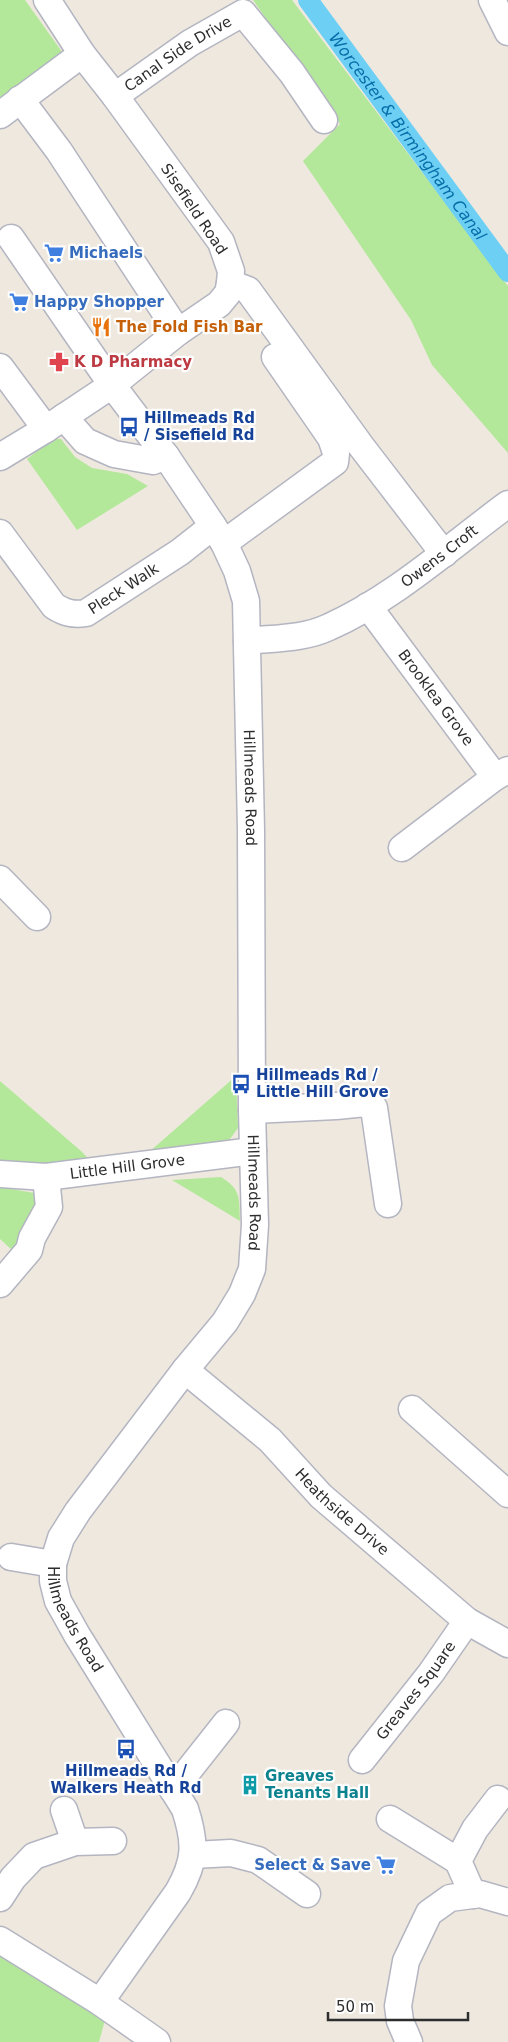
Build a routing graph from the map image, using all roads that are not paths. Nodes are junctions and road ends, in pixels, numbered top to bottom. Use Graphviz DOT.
graph roads {
  1 [pos="47,0"];
  2 [pos="492,0"];
  3 [pos="239,6"];
  4 [pos="508,32"];
  5 [pos="82,54"];
  6 [pos="115,96"];
  7 [pos="20,99"];
  8 [pos="0,115"];
  9 [pos="324,120"];
  10 [pos="6,230"];
  11 [pos="230,283"];
  12 [pos="178,332"];
  13 [pos="268,348"];
  14 [pos="0,367"];
  15 [pos="112,385"];
  16 [pos="55,423"];
  17 [pos="166,456"];
  18 [pos="0,457"];
  19 [pos="508,504"];
  20 [pos="0,533"];
  21 [pos="218,534"];
  22 [pos="444,554"];
  23 [pos="368,606"];
  24 [pos="247,640"];
  25 [pos="501,774"];
  26 [pos="402,848"];
  27 [pos="0,880"];
  28 [pos="37,917"];
  29 [pos="252,1110"];
  30 [pos="253,1151"];
  31 [pos="0,1174"];
  32 [pos="46,1177"];
  33 [pos="388,1204"];
  34 [pos="0,1284"];
  35 [pos="185,1370"];
  36 [pos="412,1409"];
  37 [pos="508,1494"];
  38 [pos="11,1556"];
  39 [pos="53,1564"];
  40 [pos="467,1621"];
  41 [pos="508,1644"];
  42 [pos="226,1723"];
  43 [pos="362,1760"];
  44 [pos="173,1790"];
  45 [pos="498,1798"];
  46 [pos="64,1810"];
  47 [pos="390,1819"];
  48 [pos="113,1841"];
  49 [pos="75,1842"];
  50 [pos="192,1855"];
  51 [pos="458,1861"];
  52 [pos="307,1894"];
  53 [pos="473,1895"];
  54 [pos="0,1898"];
  55 [pos="508,1902"];
  56 [pos="0,1940"];
  57 [pos="100,2002"];
  58 [pos="153,2041"];
  59 [pos="409,2042"];
  1 -- 5 [label="street, Sisefield Road"];
  2 -- 4 [label="street"];
  3 -- 6 [label="street, Canal Side Drive"];
  3 -- 9 [label="street, Canal Side Drive"];
  5 -- 6 [label="street, Sisefield Road"];
  5 -- 7 [label="street"];
  6 -- 11 [label="street, Sisefield Road"];
  7 -- 8 [label="street"];
  7 -- 12 [label="street"];
  10 -- 15 [label="street, Hillmeads Road"];
  11 -- 12 [label="street"];
  11 -- 22 [label="street"];
  12 -- 15 [label="street"];
  13 -- 21 [label="street, Pleck Walk"];
  14 -- 16 [label="street"];
  15 -- 16 [label="street"];
  15 -- 17 [label="street, Hillmeads Road"];
  16 -- 17 [label="street"];
  16 -- 18 [label="street"];
  17 -- 21 [label="street, Hillmeads Road"];
  19 -- 22 [label="street, Owens Croft"];
  20 -- 21 [label="street, Pleck Walk"];
  21 -- 24 [label="street, Hillmeads Road"];
  22 -- 23 [label="street, Owens Croft"];
  23 -- 24 [label="street, Owens Croft"];
  23 -- 25 [label="street, Brooklea Grove"];
  24 -- 29 [label="street, Hillmeads Road"];
  25 -- 26 [label="street"];
  27 -- 28 [label="street"];
  29 -- 30 [label="street, Hillmeads Road"];
  29 -- 33 [label="street"];
  30 -- 32 [label="street, Little Hill Grove"];
  30 -- 35 [label="street, Hillmeads Road"];
  31 -- 32 [label="street, Little Hill Grove"];
  32 -- 34 [label="street"];
  35 -- 39 [label="street, Hillmeads Road"];
  35 -- 40 [label="street, Heathside Drive"];
  36 -- 37 [label="street"];
  38 -- 39 [label="street"];
  39 -- 44 [label="street, Hillmeads Road"];
  40 -- 41 [label="street, Heathside Drive"];
  40 -- 43 [label="street, Greaves Square"];
  42 -- 44 [label="street"];
  44 -- 50 [label="street, Hillmeads Road"];
  45 -- 51 [label="street"];
  46 -- 49 [label="street"];
  47 -- 51 [label="street"];
  48 -- 49 [label="street"];
  49 -- 54 [label="street"];
  50 -- 52 [label="street"];
  50 -- 57 [label="street, Hillmeads Road"];
  51 -- 53 [label="street"];
  53 -- 55 [label="street"];
  53 -- 59 [label="street"];
  56 -- 57 [label="street"];
  57 -- 58 [label="street"];
}
